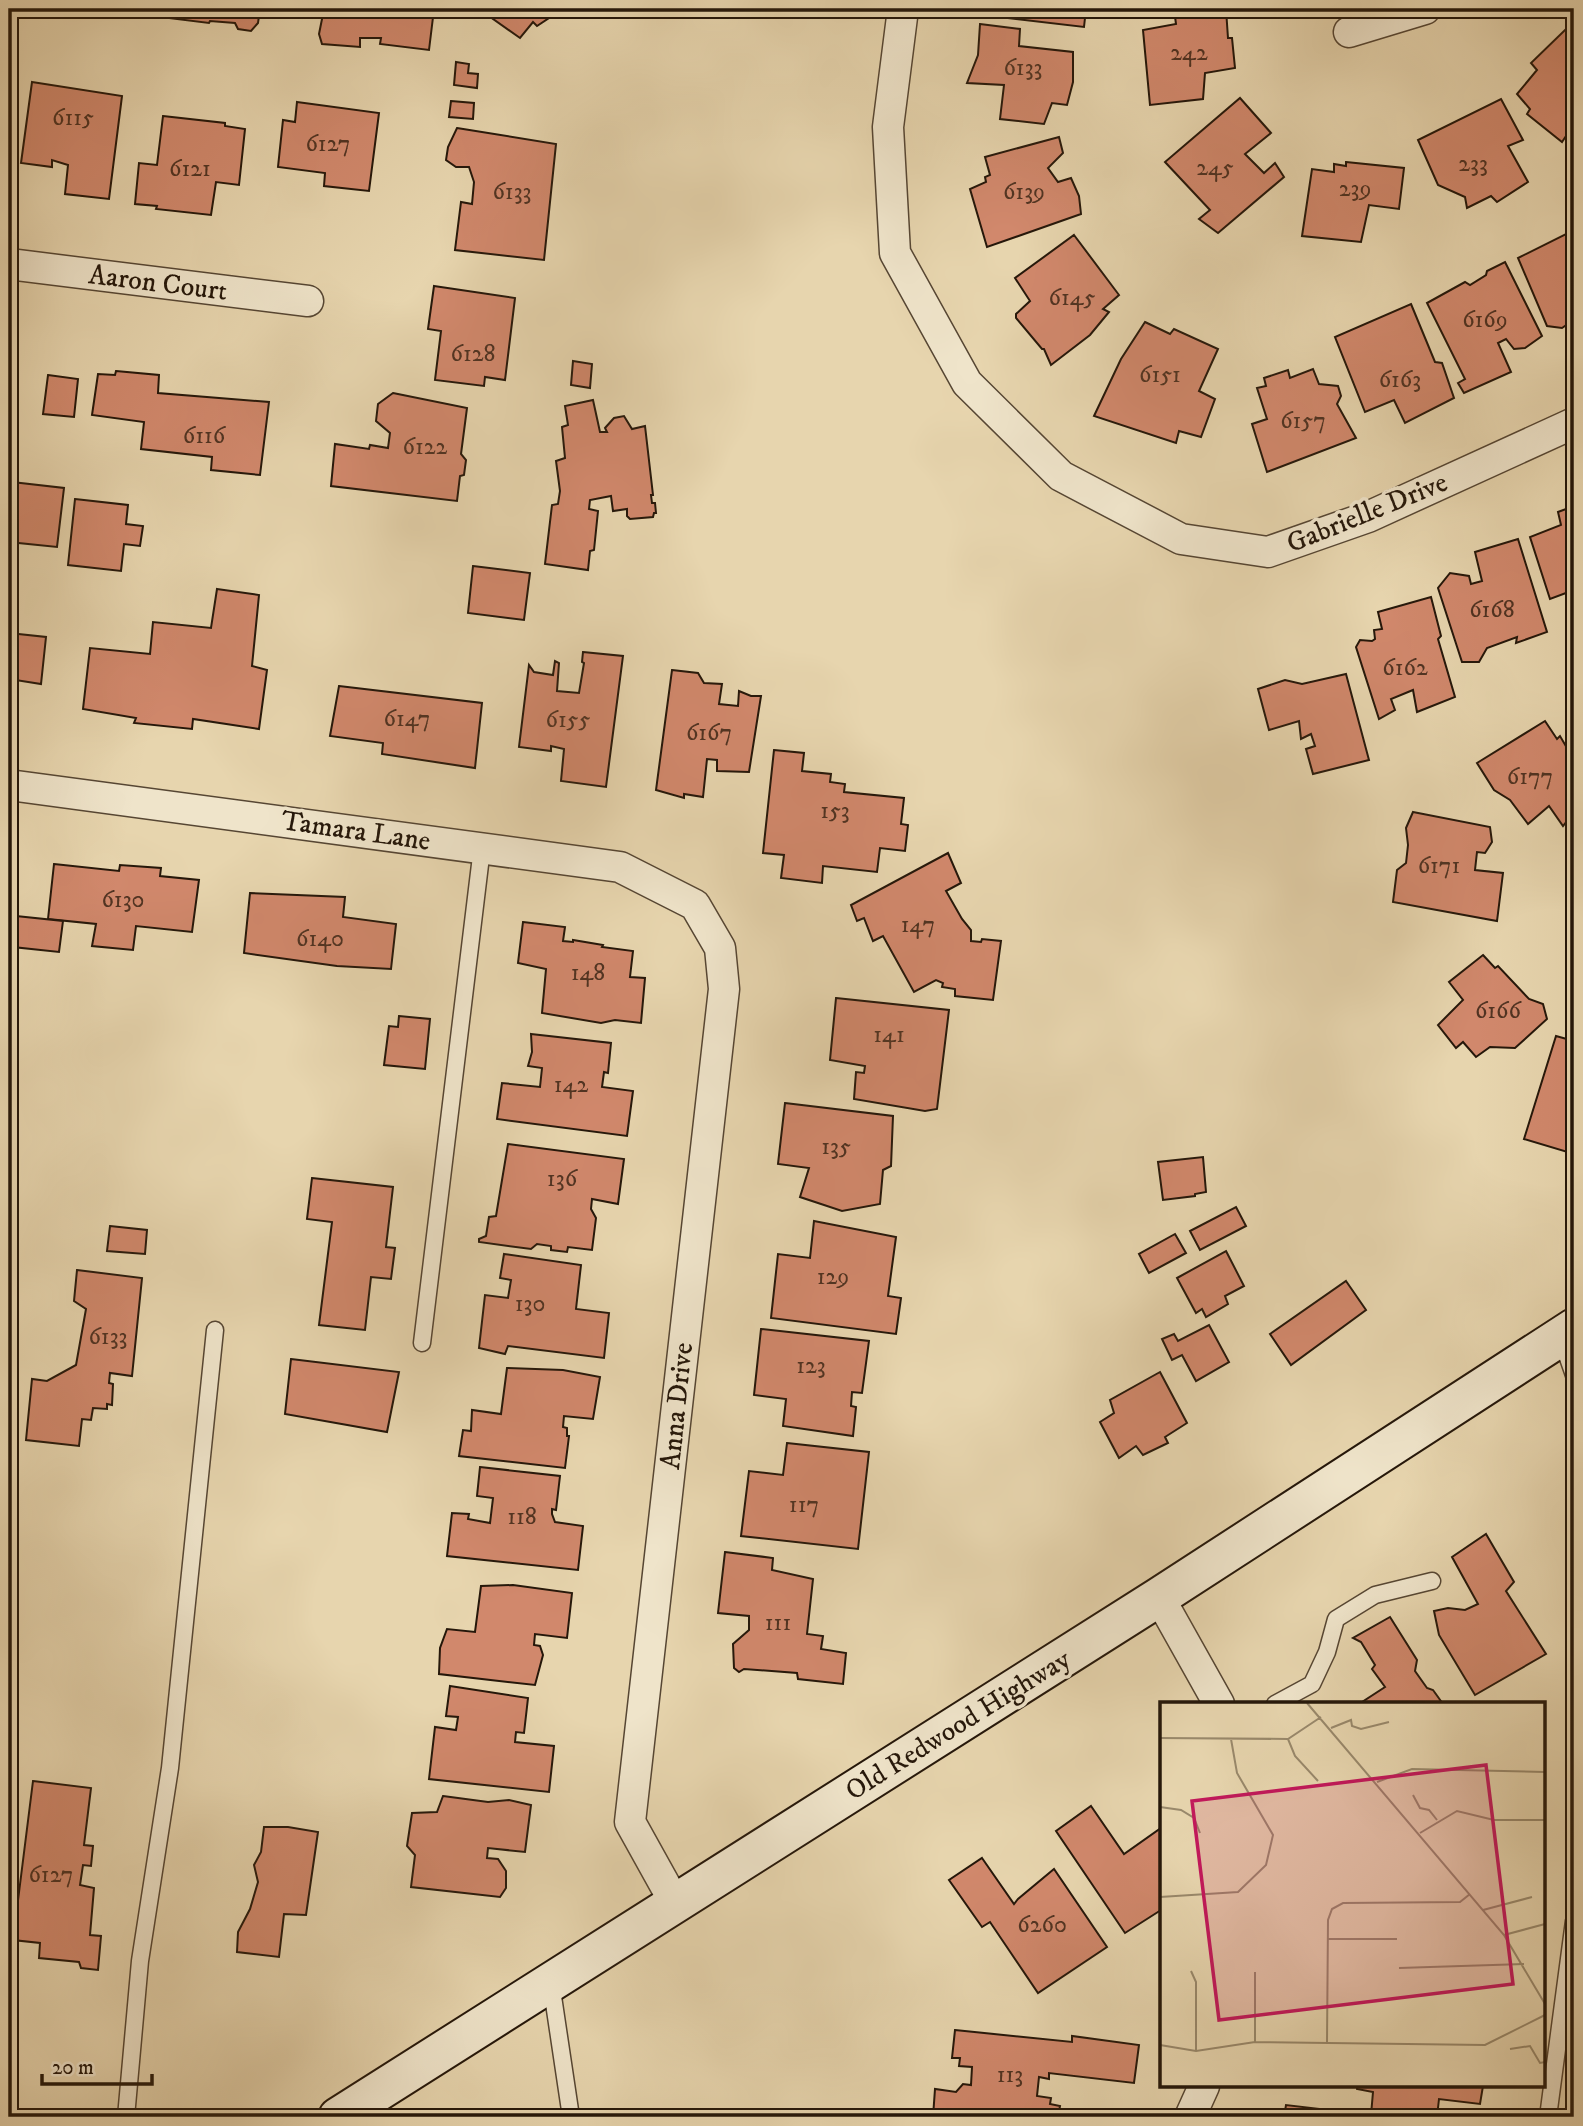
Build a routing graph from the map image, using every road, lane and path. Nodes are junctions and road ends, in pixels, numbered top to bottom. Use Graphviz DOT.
graph roads {
  1 [pos="903,9"];
  2 [pos="1425,9"];
  3 [pos="1349,32"];
  4 [pos="9,264"];
  5 [pos="308,302"];
  6 [pos="1574,423"];
  7 [pos="9,785"];
  8 [pos="482,848"];
  9 [pos="695,905"];
  10 [pos="215,1330"];
  11 [pos="1567,1333"];
  12 [pos="422,1343"];
  13 [pos="1574,1375"];
  14 [pos="1432,1581"];
  15 [pos="1159,1597"];
  16 [pos="1218,1702"];
  17 [pos="1279,1702"];
  18 [pos="675,1903"];
  19 [pos="1574,1920"];
  20 [pos="551,1983"];
  21 [pos="1203,2088"];
  22 [pos="350,2114"];
  23 [pos="126,2117"];
  24 [pos="570,2117"];
  25 [pos="1190,2117"];
  26 [pos="1548,2117"];
  1 -- 6 [label="street, Gabrielle Drive"];
  2 -- 3 [label="street"];
  4 -- 5 [label="street, Aaron Court"];
  7 -- 8 [label="street, Tamara Lane"];
  8 -- 9 [label="street, Tamara Lane"];
  8 -- 12 [label="lane"];
  9 -- 18 [label="street, Anna Drive"];
  10 -- 23 [label="lane"];
  11 -- 13 [label="lane"];
  11 -- 15 [label="main road, Old Redwood Highway"];
  14 -- 17 [label="lane"];
  15 -- 16 [label="street"];
  15 -- 18 [label="main road, Old Redwood Highway"];
  18 -- 20 [label="main road, Old Redwood Highway"];
  19 -- 26 [label="lane"];
  20 -- 22 [label="main road, Old Redwood Highway"];
  20 -- 24 [label="lane"];
  21 -- 25 [label="street"];
}
